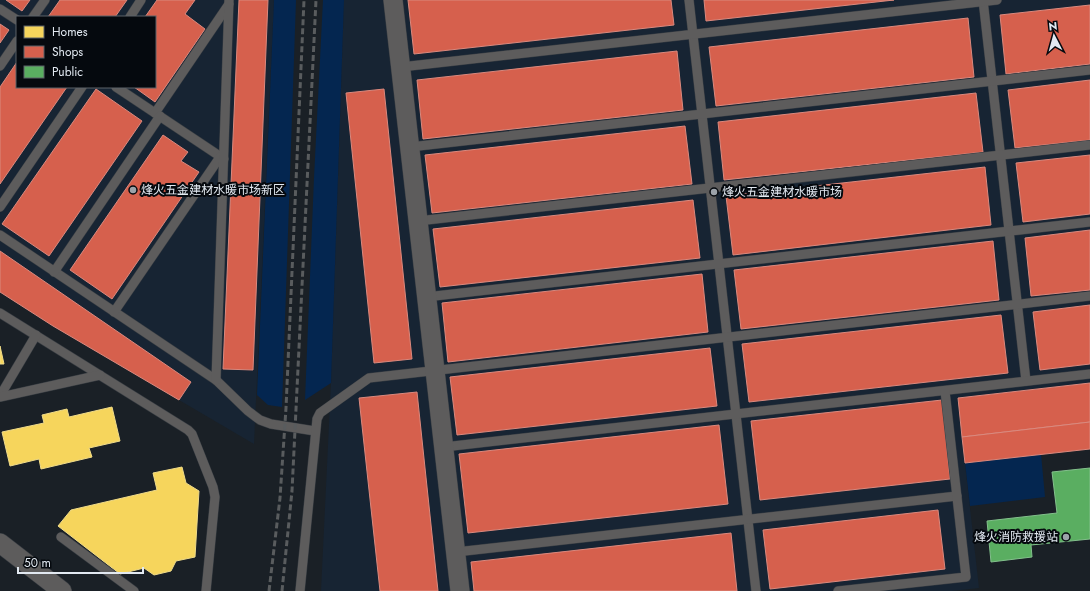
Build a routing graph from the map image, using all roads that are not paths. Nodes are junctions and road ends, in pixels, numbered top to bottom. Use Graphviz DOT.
graph roads {
  1 [pos="45,0"];
  2 [pos="141,0"];
  3 [pos="393,0"];
  4 [pos="689,0"];
  5 [pos="997,0"];
  6 [pos="983,1"];
  7 [pos="229,2"];
  8 [pos="0,9"];
  9 [pos="35,16"];
  10 [pos="131,16"];
  11 [pos="16,19"];
  12 [pos="692,34"];
  13 [pos="16,42"];
  14 [pos="0,66"];
  15 [pos="401,67"];
  16 [pos="1090,70"];
  17 [pos="992,81"];
  18 [pos="81,88"];
  19 [pos="118,88"];
  20 [pos="702,114"];
  21 [pos="158,115"];
  22 [pos="1090,145"];
  23 [pos="410,147"];
  24 [pos="1000,155"];
  25 [pos="222,158"];
  26 [pos="710,188"];
  27 [pos="0,207"];
  28 [pos="418,221"];
  29 [pos="1090,222"];
  30 [pos="1009,231"];
  31 [pos="0,235"];
  32 [pos="718,264"];
  33 [pos="54,272"];
  34 [pos="1090,296"];
  35 [pos="426,297"];
  36 [pos="1017,304"];
  37 [pos="114,312"];
  38 [pos="0,313"];
  39 [pos="36,335"];
  40 [pos="727,337"];
  41 [pos="435,370"];
  42 [pos="1090,374"];
  43 [pos="100,375"];
  44 [pos="216,380"];
  45 [pos="1026,381"];
  46 [pos="945,390"];
  47 [pos="0,396"];
  48 [pos="736,414"];
  49 [pos="315,431"];
  50 [pos="444,447"];
  51 [pos="957,496"];
  52 [pos="747,519"];
  53 [pos="61,537"];
  54 [pos="0,543"];
  55 [pos="456,552"];
  56 [pos="62,591"];
  57 [pos="134,591"];
  58 [pos="206,591"];
  59 [pos="300,591"];
  60 [pos="460,591"];
  61 [pos="756,591"];
  62 [pos="838,591"];
  1 -- 9 [label="lane"];
  2 -- 10 [label="lane"];
  3 -- 15 [label="street"];
  4 -- 12 [label="lane"];
  5 -- 6 [label="lane"];
  6 -- 12 [label="lane"];
  6 -- 17 [label="lane"];
  7 -- 21 [label="lane"];
  7 -- 25 [label="lane"];
  8 -- 11 [label="lane"];
  12 -- 15 [label="lane"];
  12 -- 20 [label="lane"];
  13 -- 14 [label="lane"];
  15 -- 23 [label="street"];
  16 -- 17 [label="lane"];
  17 -- 20 [label="lane"];
  17 -- 24 [label="lane"];
  18 -- 27 [label="lane"];
  19 -- 21 [label="lane"];
  20 -- 23 [label="lane"];
  20 -- 26 [label="lane"];
  21 -- 25 [label="lane"];
  21 -- 33 [label="lane"];
  22 -- 24 [label="lane"];
  23 -- 28 [label="street"];
  24 -- 26 [label="lane"];
  24 -- 30 [label="lane"];
  25 -- 37 [label="lane"];
  25 -- 44 [label="lane"];
  26 -- 28 [label="lane"];
  26 -- 32 [label="lane"];
  28 -- 35 [label="street"];
  29 -- 30 [label="lane"];
  30 -- 32 [label="lane"];
  30 -- 36 [label="lane"];
  31 -- 33 [label="lane"];
  32 -- 35 [label="lane"];
  32 -- 40 [label="lane"];
  33 -- 37 [label="lane"];
  34 -- 36 [label="lane"];
  35 -- 41 [label="street"];
  36 -- 40 [label="lane"];
  36 -- 45 [label="lane"];
  37 -- 44 [label="lane"];
  38 -- 39 [label="lane"];
  39 -- 43 [label="lane"];
  39 -- 47 [label="lane"];
  40 -- 41 [label="lane"];
  40 -- 48 [label="lane"];
  41 -- 49 [label="lane"];
  41 -- 50 [label="street"];
  42 -- 45 [label="lane"];
  43 -- 47 [label="lane"];
  43 -- 58 [label="lane"];
  44 -- 49 [label="lane"];
  45 -- 46 [label="lane"];
  46 -- 48 [label="lane"];
  46 -- 51 [label="lane"];
  48 -- 50 [label="lane"];
  48 -- 52 [label="lane"];
  49 -- 59 [label="lane"];
  50 -- 55 [label="street"];
  51 -- 52 [label="lane"];
  51 -- 62 [label="lane"];
  52 -- 55 [label="lane"];
  52 -- 61 [label="lane"];
  53 -- 57 [label="lane"];
  54 -- 56 [label="street"];
  55 -- 60 [label="street"];
}
